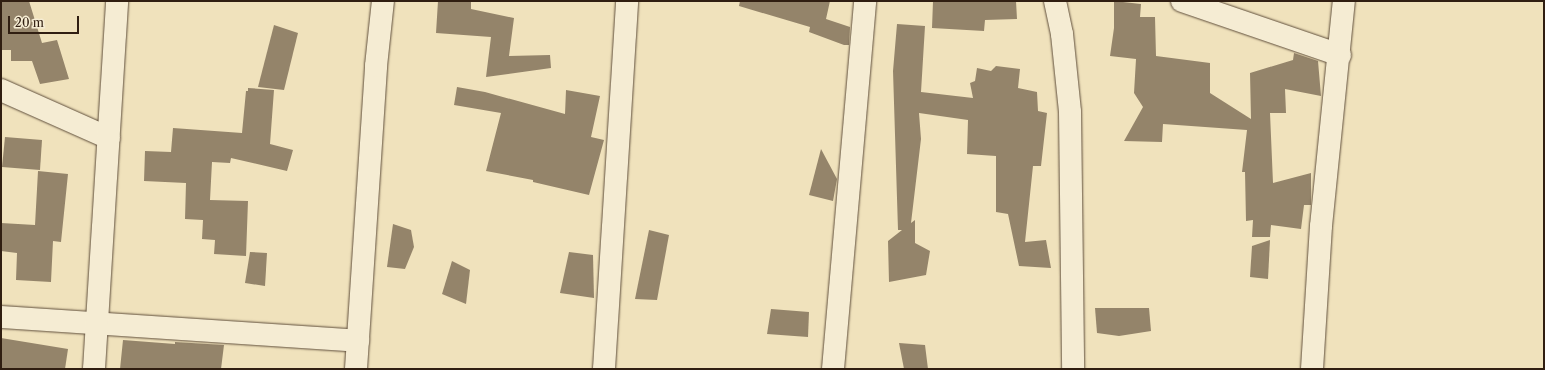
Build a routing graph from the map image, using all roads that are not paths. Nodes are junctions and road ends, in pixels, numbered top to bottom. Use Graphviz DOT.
graph roads {
  1 [pos="117,1"];
  2 [pos="383,1"];
  3 [pos="627,1"];
  4 [pos="865,1"];
  5 [pos="1055,1"];
  6 [pos="1182,1"];
  7 [pos="1344,1"];
  8 [pos="1340,55"];
  9 [pos="1,90"];
  10 [pos="109,138"];
  11 [pos="1,316"];
  12 [pos="96,322"];
  13 [pos="358,341"];
  14 [pos="94,369"];
  15 [pos="356,369"];
  16 [pos="604,369"];
  17 [pos="833,369"];
  18 [pos="1073,369"];
  19 [pos="1312,369"];
  1 -- 10 [label="street"];
  2 -- 13 [label="street"];
  3 -- 16 [label="street"];
  4 -- 17 [label="street"];
  5 -- 18 [label="street"];
  6 -- 8 [label="street"];
  7 -- 8 [label="street"];
  8 -- 19 [label="street"];
  9 -- 10 [label="street"];
  10 -- 12 [label="street"];
  11 -- 12 [label="street"];
  12 -- 13 [label="street"];
  12 -- 14 [label="street"];
  13 -- 15 [label="street"];
}
